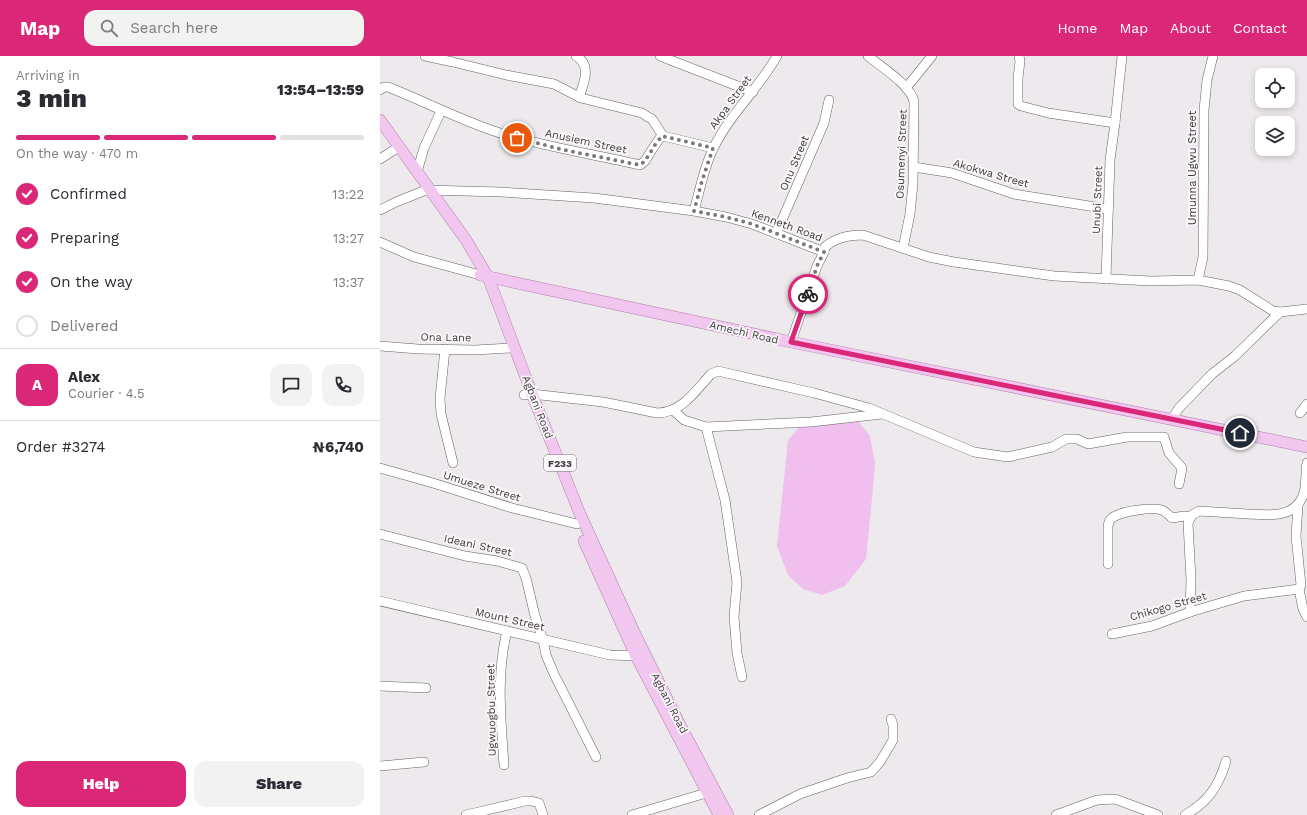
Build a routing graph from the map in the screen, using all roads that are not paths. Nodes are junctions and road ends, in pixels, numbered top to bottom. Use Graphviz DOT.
graph roads {
  1 [pos="425,56"];
  2 [pos="576,56"];
  3 [pos="660,56"];
  4 [pos="777,56"];
  5 [pos="868,56"];
  6 [pos="932,56"];
  7 [pos="1019,56"];
  8 [pos="1122,56"];
  9 [pos="1213,56"];
  10 [pos="906,88"];
  11 [pos="380,90"];
  12 [pos="753,92"];
  13 [pos="579,97"];
  14 [pos="829,100"];
  15 [pos="441,111"];
  16 [pos="380,120"];
  17 [pos="1116,123"];
  18 [pos="380,130"];
  19 [pos="662,136"];
  20 [pos="713,148"];
  21 [pos="394,150"];
  22 [pos="380,159"];
  23 [pos="914,167"];
  24 [pos="417,172"];
  25 [pos="429,190"];
  26 [pos="1108,209"];
  27 [pos="380,210"];
  28 [pos="694,211"];
  29 [pos="776,234"];
  30 [pos="380,242"];
  31 [pos="903,248"];
  32 [pos="824,252"];
  33 [pos="484,276"];
  34 [pos="1106,279"];
  35 [pos="1198,280"];
  36 [pos="1307,309"];
  37 [pos="1280,312"];
  38 [pos="791,342"];
  39 [pos="380,346"];
  40 [pos="511,348"];
  41 [pos="445,349"];
  42 [pos="528,395"];
  43 [pos="1307,404"];
  44 [pos="674,410"];
  45 [pos="1300,413"];
  46 [pos="882,414"];
  47 [pos="1172,419"];
  48 [pos="706,427"];
  49 [pos="1307,447"];
  50 [pos="1307,462"];
  51 [pos="453,463"];
  52 [pos="380,468"];
  53 [pos="1179,484"];
  54 [pos="1298,505"];
  55 [pos="1190,517"];
  56 [pos="577,524"];
  57 [pos="380,534"];
  58 [pos="1108,564"];
  59 [pos="1299,589"];
  60 [pos="380,601"];
  61 [pos="1190,612"];
  62 [pos="1307,617"];
  63 [pos="507,631"];
  64 [pos="1112,634"];
  65 [pos="543,640"];
  66 [pos="641,656"];
  67 [pos="742,677"];
  68 [pos="380,686"];
  69 [pos="426,688"];
  70 [pos="891,719"];
  71 [pos="596,757"];
  72 [pos="1226,761"];
  73 [pos="424,762"];
  74 [pos="504,765"];
  75 [pos="380,766"];
  76 [pos="711,792"];
  77 [pos="466,815"];
  78 [pos="544,815"];
  79 [pos="632,815"];
  80 [pos="719,815"];
  81 [pos="728,815"];
  82 [pos="759,815"];
  83 [pos="1056,815"];
  84 [pos="1158,815"];
  85 [pos="1185,815"];
  1 -- 13 [label="street"];
  2 -- 13 [label="street"];
  3 -- 12 [label="street"];
  4 -- 12 [label="street, Akpa Street"];
  5 -- 10 [label="street, Osumenyi Street"];
  6 -- 10 [label="street"];
  7 -- 17 [label="street"];
  8 -- 17 [label="street, Unubi Street"];
  9 -- 35 [label="street, Umunna Ugwu Street"];
  10 -- 23 [label="street, Osumenyi Street"];
  11 -- 15 [label="street, Anusiem Street"];
  12 -- 20 [label="street, Akpa Street"];
  13 -- 19 [label="street"];
  14 -- 29 [label="street, Onu Street"];
  15 -- 19 [label="street, Anusiem Street"];
  15 -- 24 [label="street"];
  16 -- 24 [label="main road, Agbani Road / F233"];
  17 -- 26 [label="street, Unubi Street"];
  18 -- 21 [label="main road, Agbani Road / F233"];
  19 -- 20 [label="street"];
  20 -- 28 [label="street, Akpa Street"];
  21 -- 22 [label="street"];
  21 -- 25 [label="main road, Agbani Road / F233"];
  23 -- 26 [label="street, Akokwa Street"];
  23 -- 31 [label="street, Osumenyi Street"];
  24 -- 25 [label="main road, Agbani Road / F233"];
  25 -- 27 [label="street"];
  25 -- 28 [label="street, Kenneth Road"];
  25 -- 33 [label="main road, Agbani Road / F233"];
  26 -- 34 [label="street, Unubi Street"];
  28 -- 29 [label="street, Kenneth Road"];
  29 -- 32 [label="street, Kenneth Road"];
  30 -- 33 [label="street"];
  31 -- 32 [label="street, Kenneth Road"];
  31 -- 34 [label="street, Kenneth Road"];
  32 -- 38 [label="street"];
  33 -- 38 [label="main road, Amechi Road"];
  33 -- 40 [label="main road, Agbani Road / F233"];
  33 -- 42 [label="main road, Agbani Road / F233"];
  34 -- 35 [label="street, Kenneth Road"];
  35 -- 37 [label="street, Kenneth Road"];
  36 -- 37 [label="street"];
  37 -- 47 [label="street"];
  38 -- 47 [label="main road, Amechi Road"];
  39 -- 41 [label="street, Ona Lane"];
  40 -- 41 [label="street, Ona Lane"];
  40 -- 42 [label="main road, Agbani Road / F233"];
  41 -- 51 [label="street"];
  42 -- 44 [label="street"];
  42 -- 56 [label="main road, Agbani Road / F233"];
  42 -- 66 [label="main road, Agbani Road / F233"];
  43 -- 45 [label="street"];
  44 -- 46 [label="street"];
  44 -- 48 [label="street"];
  46 -- 48 [label="street"];
  46 -- 53 [label="street"];
  47 -- 49 [label="main road, Amechi Road"];
  48 -- 67 [label="street"];
  49 -- 50 [label="street"];
  50 -- 54 [label="street"];
  52 -- 56 [label="street, Umueze Street"];
  54 -- 55 [label="street"];
  54 -- 59 [label="street"];
  55 -- 58 [label="street"];
  55 -- 61 [label="street"];
  56 -- 66 [label="main road, Agbani Road / F233"];
  57 -- 65 [label="street, Ideani Street"];
  59 -- 61 [label="street, Chikogo Street"];
  59 -- 62 [label="street"];
  60 -- 63 [label="street, Mount Street"];
  61 -- 64 [label="street, Chikogo Street"];
  63 -- 65 [label="street, Mount Street"];
  63 -- 74 [label="street, Ugwuogbu Street"];
  65 -- 66 [label="street, Mount Street"];
  65 -- 71 [label="street"];
  66 -- 76 [label="main road, Agbani Road / F233"];
  68 -- 69 [label="street"];
  70 -- 82 [label="street"];
  72 -- 85 [label="street"];
  73 -- 75 [label="street"];
  76 -- 79 [label="street"];
  76 -- 80 [label="main road, Agbani Road / F233"];
  76 -- 81 [label="main road, Agbani Road / F233"];
  77 -- 78 [label="street"];
  83 -- 84 [label="street"];
}
